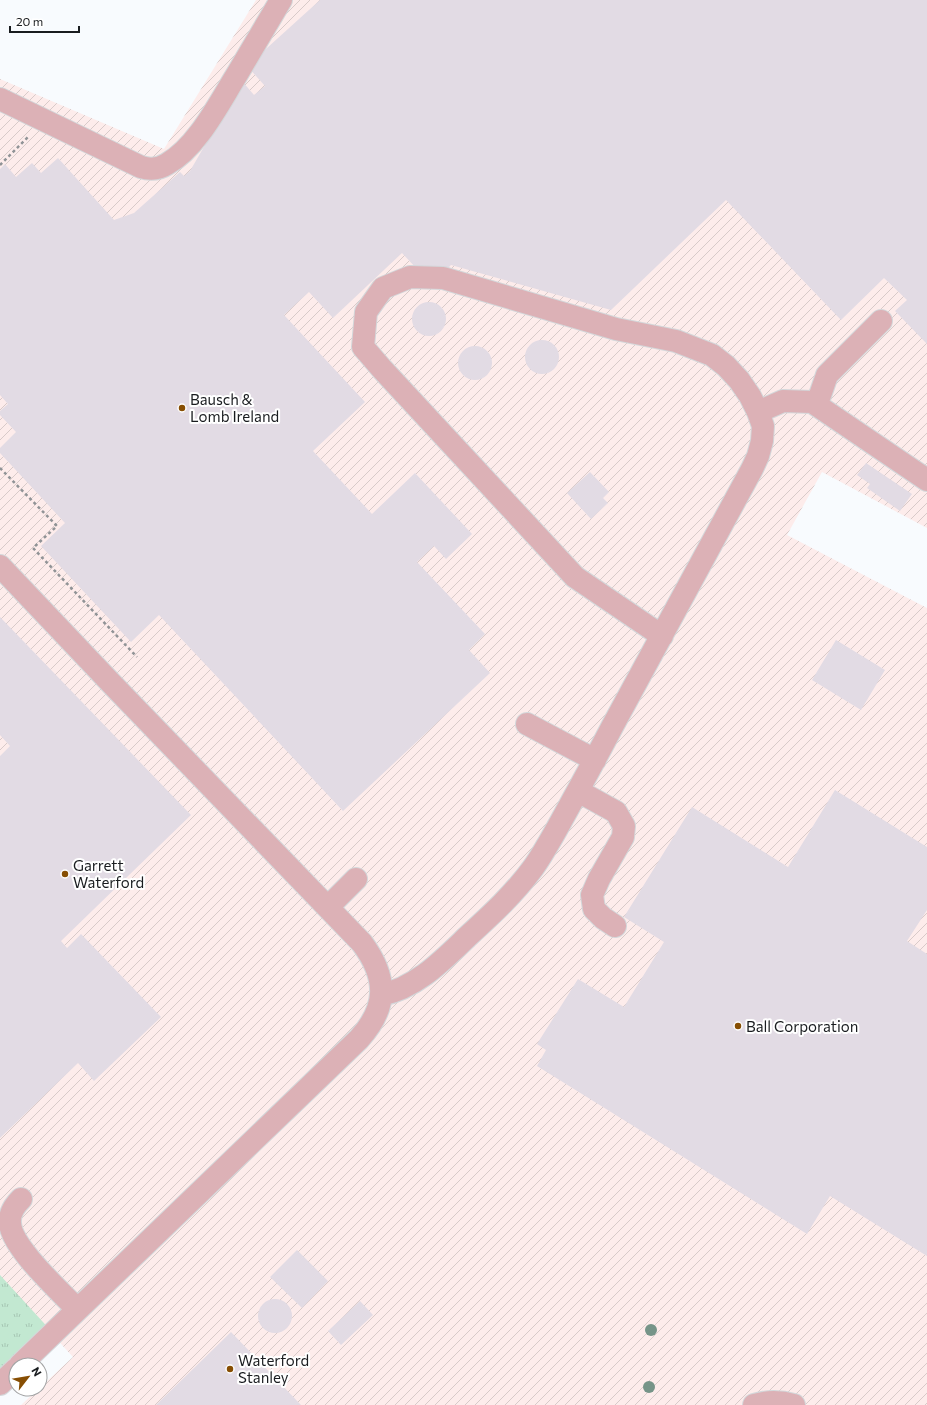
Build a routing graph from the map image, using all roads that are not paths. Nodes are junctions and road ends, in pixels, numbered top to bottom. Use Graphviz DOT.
graph roads {
  1 [pos="281,0"];
  2 [pos="0,99"];
  3 [pos="881,321"];
  4 [pos="817,404"];
  5 [pos="758,412"];
  6 [pos="927,480"];
  7 [pos="0,566"];
  8 [pos="662,636"];
  9 [pos="527,724"];
  10 [pos="595,760"];
  11 [pos="578,790"];
  12 [pos="356,879"];
  13 [pos="328,907"];
  14 [pos="615,926"];
  15 [pos="381,995"];
  16 [pos="21,1199"];
  17 [pos="77,1309"];
  18 [pos="28,1357"];
  19 [pos="8,1376"];
  20 [pos="0,1384"];
  21 [pos="754,1405"];
  22 [pos="794,1405"];
  1 -- 2 [label="lane"];
  3 -- 4 [label="lane"];
  4 -- 5 [label="lane"];
  4 -- 6 [label="lane"];
  5 -- 8 [label="lane"];
  5 -- 8 [label="lane"];
  7 -- 13 [label="lane"];
  8 -- 10 [label="lane"];
  9 -- 10 [label="lane"];
  10 -- 11 [label="lane"];
  11 -- 14 [label="lane"];
  11 -- 15 [label="lane"];
  12 -- 13 [label="lane"];
  13 -- 15 [label="lane"];
  15 -- 17 [label="lane"];
  16 -- 17 [label="lane"];
  17 -- 18 [label="lane"];
  19 -- 20 [label="lane"];
  21 -- 22 [label="lane"];
}
